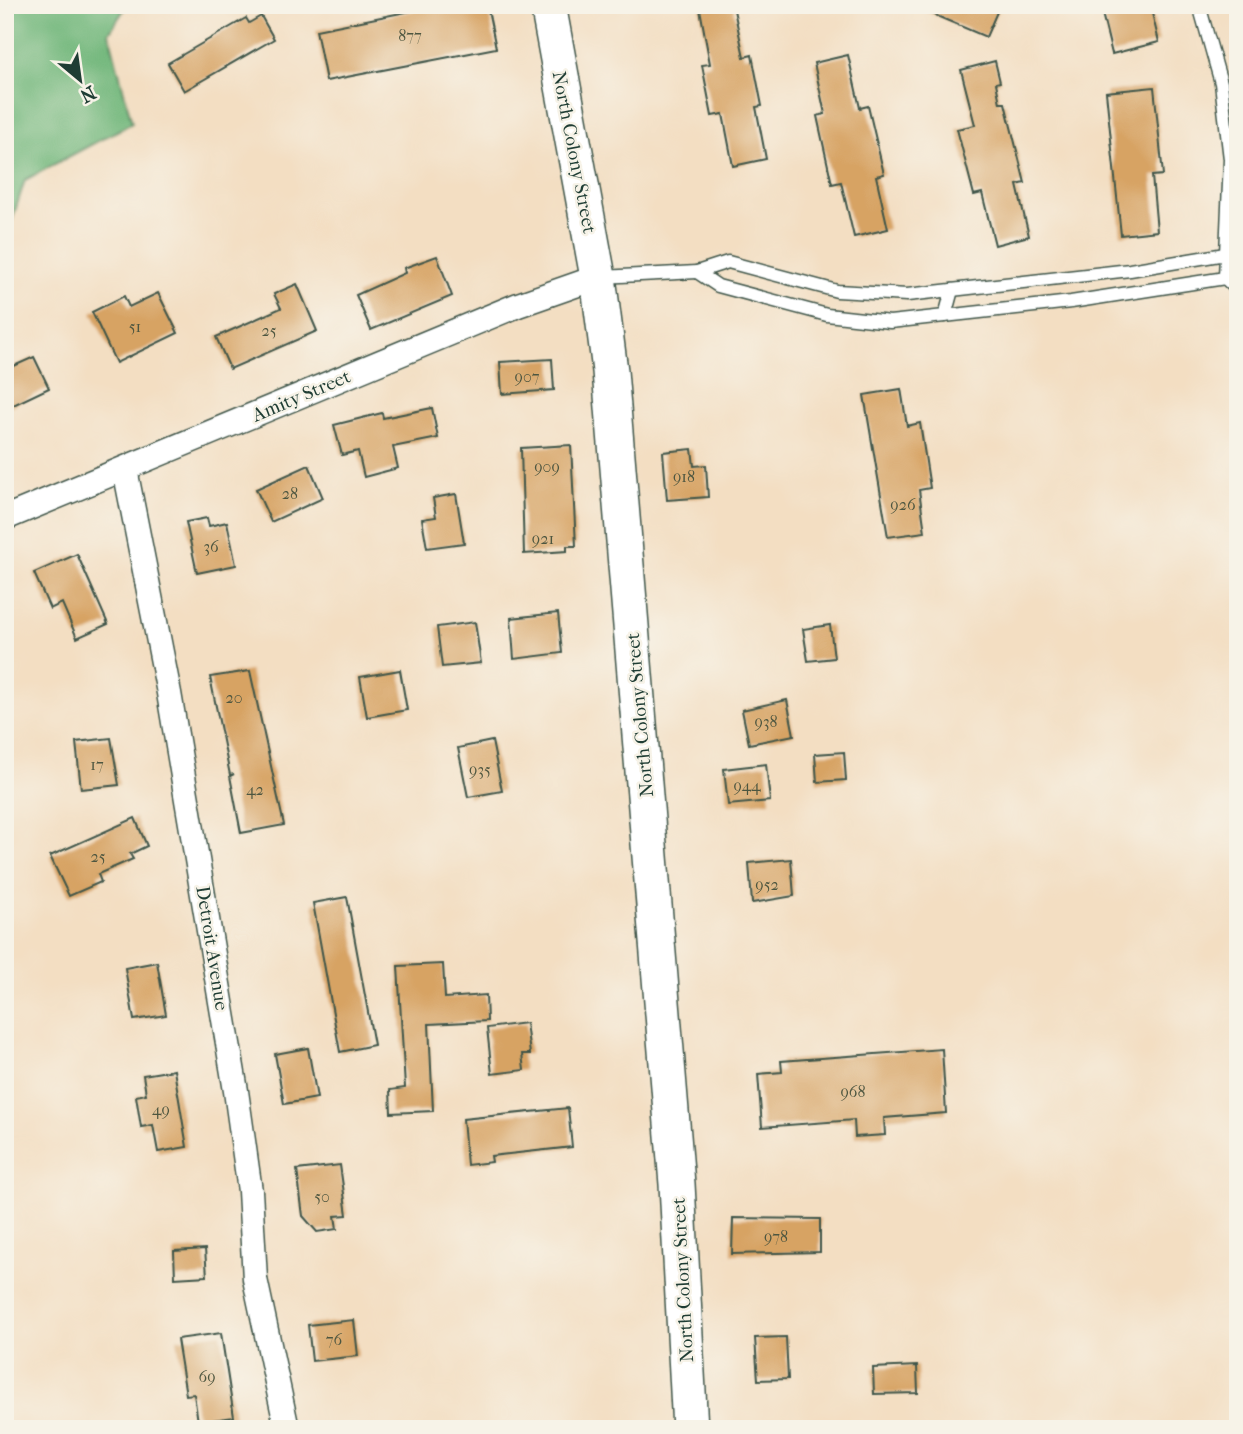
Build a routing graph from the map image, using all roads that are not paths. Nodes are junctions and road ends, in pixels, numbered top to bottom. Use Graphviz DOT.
graph roads {
  1 [pos="548,5"];
  2 [pos="1199,5"];
  3 [pos="1234,168"];
  4 [pos="1225,254"];
  5 [pos="697,272"];
  6 [pos="598,277"];
  7 [pos="1225,278"];
  8 [pos="952,290"];
  9 [pos="1238,291"];
  10 [pos="945,316"];
  11 [pos="125,469"];
  12 [pos="5,518"];
  13 [pos="288,1429"];
  14 [pos="690,1429"];
  1 -- 6 [label="main road, North Colony Street"];
  2 -- 3 [label="lane"];
  3 -- 4 [label="lane"];
  4 -- 7 [label="lane"];
  4 -- 8 [label="lane"];
  5 -- 6 [label="lane"];
  5 -- 8 [label="lane"];
  5 -- 10 [label="lane"];
  6 -- 11 [label="street, Amity Street"];
  6 -- 14 [label="main road, North Colony Street"];
  7 -- 9 [label="lane"];
  7 -- 10 [label="lane"];
  8 -- 10 [label="lane"];
  11 -- 12 [label="street, Amity Street"];
  11 -- 13 [label="street, Detroit Avenue"];
}
